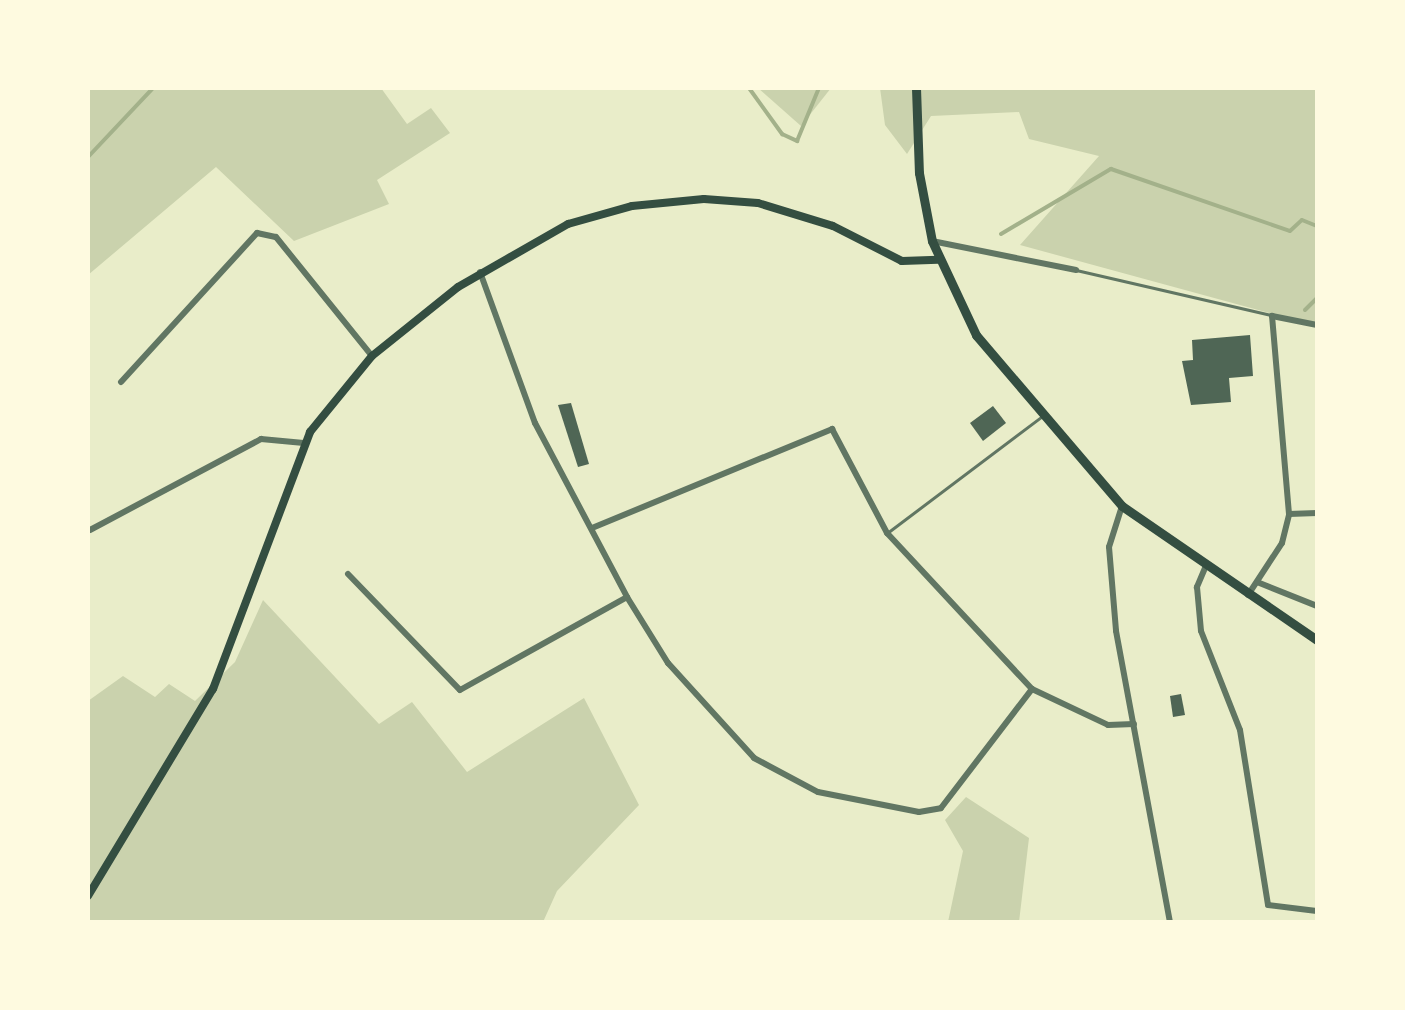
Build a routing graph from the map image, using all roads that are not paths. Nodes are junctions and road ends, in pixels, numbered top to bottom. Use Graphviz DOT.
graph roads {
  1 [pos="916,88"];
  2 [pos="932,241"];
  3 [pos="938,260"];
  4 [pos="1076,270"];
  5 [pos="480,272"];
  6 [pos="1272,316"];
  7 [pos="1317,325"];
  8 [pos="372,356"];
  9 [pos="121,382"];
  10 [pos="1041,417"];
  11 [pos="304,443"];
  12 [pos="1122,506"];
  13 [pos="1317,513"];
  14 [pos="1289,514"];
  15 [pos="592,528"];
  16 [pos="90,530"];
  17 [pos="887,533"];
  18 [pos="1205,568"];
  19 [pos="348,574"];
  20 [pos="1257,582"];
  21 [pos="1248,595"];
  22 [pos="627,597"];
  23 [pos="1317,606"];
  24 [pos="1317,640"];
  25 [pos="1032,689"];
  26 [pos="1134,724"];
  27 [pos="88,896"];
  28 [pos="1317,911"];
  29 [pos="1170,922"];
  1 -- 2 [label="main road"];
  2 -- 3 [label="main road"];
  2 -- 4 [label="street"];
  3 -- 5 [label="main road"];
  3 -- 10 [label="main road"];
  4 -- 6 [label="lane"];
  5 -- 8 [label="main road"];
  5 -- 15 [label="street"];
  6 -- 7 [label="street"];
  6 -- 14 [label="street"];
  8 -- 9 [label="street"];
  8 -- 11 [label="main road"];
  10 -- 12 [label="main road"];
  10 -- 17 [label="lane"];
  11 -- 16 [label="street"];
  11 -- 27 [label="main road"];
  12 -- 18 [label="main road"];
  12 -- 26 [label="street"];
  13 -- 14 [label="street"];
  14 -- 20 [label="street"];
  15 -- 17 [label="street"];
  15 -- 22 [label="street"];
  17 -- 25 [label="street"];
  18 -- 21 [label="main road"];
  18 -- 28 [label="street"];
  19 -- 22 [label="street"];
  20 -- 21 [label="street"];
  20 -- 23 [label="street"];
  21 -- 24 [label="main road"];
  22 -- 25 [label="street"];
  25 -- 26 [label="street"];
  26 -- 29 [label="street"];
}
